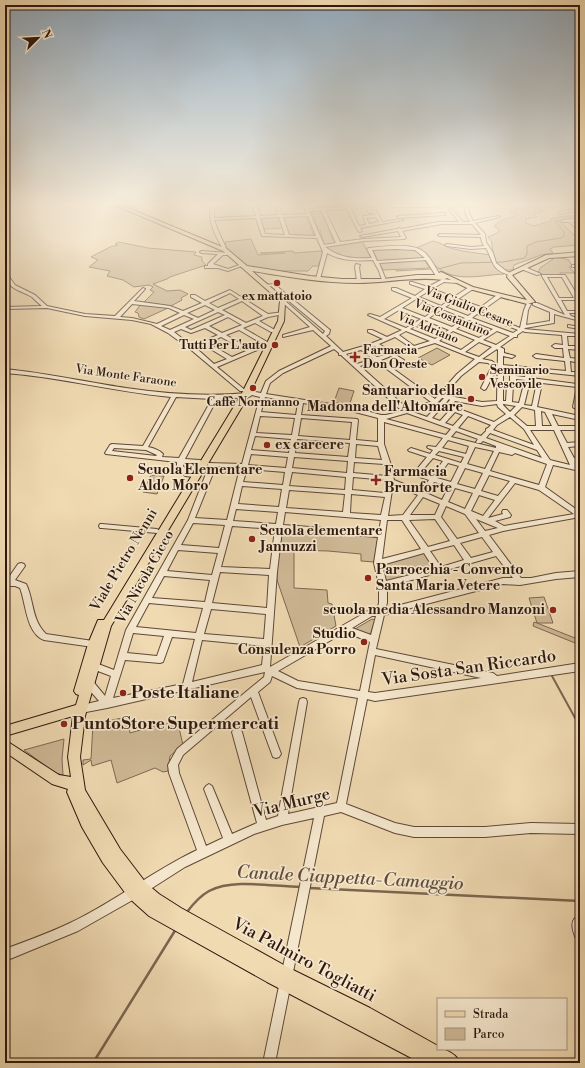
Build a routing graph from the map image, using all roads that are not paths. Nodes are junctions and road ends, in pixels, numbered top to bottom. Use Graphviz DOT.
graph roads {
  1 [pos="210,253"];
  2 [pos="325,253"];
  3 [pos="329,253"];
  4 [pos="371,253"];
  5 [pos="422,253"];
  6 [pos="491,253"];
  7 [pos="221,254"];
  8 [pos="230,254"];
  9 [pos="580,254"];
  10 [pos="426,259"];
  11 [pos="375,260"];
  12 [pos="358,265"];
  13 [pos="574,266"];
  14 [pos="580,266"];
  15 [pos="207,267"];
  16 [pos="218,267"];
  17 [pos="244,267"];
  18 [pos="523,268"];
  19 [pos="510,274"];
  20 [pos="5,275"];
  21 [pos="542,275"];
  22 [pos="443,276"];
  23 [pos="318,279"];
  24 [pos="384,280"];
  25 [pos="359,281"];
  26 [pos="457,281"];
  27 [pos="412,283"];
  28 [pos="266,286"];
  29 [pos="471,288"];
  30 [pos="143,289"];
  31 [pos="394,289"];
  32 [pos="429,289"];
  33 [pos="193,296"];
  34 [pos="499,296"];
  35 [pos="415,297"];
  36 [pos="242,299"];
  37 [pos="455,299"];
  38 [pos="559,299"];
  39 [pos="579,300"];
  40 [pos="284,301"];
  41 [pos="131,302"];
  42 [pos="206,302"];
  43 [pos="530,302"];
  44 [pos="47,307"];
  45 [pos="5,308"];
  46 [pos="399,308"];
  47 [pos="442,308"];
  48 [pos="482,309"];
  49 [pos="219,310"];
  50 [pos="477,312"];
  51 [pos="552,312"];
  52 [pos="580,312"];
  53 [pos="184,313"];
  54 [pos="282,314"];
  55 [pos="229,315"];
  56 [pos="370,315"];
  57 [pos="568,315"];
  58 [pos="267,316"];
  59 [pos="116,318"];
  60 [pos="425,318"];
  61 [pos="469,318"];
  62 [pos="197,319"];
  63 [pos="381,319"];
  64 [pos="580,320"];
  65 [pos="255,321"];
  66 [pos="158,325"];
  67 [pos="246,325"];
  68 [pos="205,326"];
  69 [pos="570,326"];
  70 [pos="181,327"];
  71 [pos="239,328"];
  72 [pos="313,328"];
  73 [pos="580,328"];
  74 [pos="406,329"];
  75 [pos="496,329"];
  76 [pos="523,329"];
  77 [pos="453,330"];
  78 [pos="273,331"];
  79 [pos="370,331"];
  80 [pos="170,332"];
  81 [pos="564,334"];
  82 [pos="222,335"];
  83 [pos="395,335"];
  84 [pos="580,335"];
  85 [pos="285,336"];
  86 [pos="322,336"];
  87 [pos="515,336"];
  88 [pos="386,339"];
  89 [pos="479,340"];
  90 [pos="436,341"];
  91 [pos="206,342"];
  92 [pos="267,344"];
  93 [pos="376,344"];
  94 [pos="555,346"];
  95 [pos="334,347"];
  96 [pos="566,347"];
  97 [pos="192,348"];
  98 [pos="361,348"];
  99 [pos="414,348"];
  100 [pos="497,348"];
  101 [pos="580,348"];
  102 [pos="248,350"];
  103 [pos="461,352"];
  104 [pos="341,354"];
  105 [pos="501,354"];
  106 [pos="393,355"];
  107 [pos="512,356"];
  108 [pos="536,356"];
  109 [pos="230,358"];
  110 [pos="478,359"];
  111 [pos="376,360"];
  112 [pos="567,360"];
  113 [pos="402,361"];
  114 [pos="580,361"];
  115 [pos="214,366"];
  116 [pos="355,366"];
  117 [pos="501,366"];
  118 [pos="513,367"];
  119 [pos="530,369"];
  120 [pos="5,370"];
  121 [pos="569,373"];
  122 [pos="580,374"];
  123 [pos="514,377"];
  124 [pos="528,380"];
  125 [pos="540,381"];
  126 [pos="580,385"];
  127 [pos="484,388"];
  128 [pos="245,393"];
  129 [pos="175,395"];
  130 [pos="263,395"];
  131 [pos="216,396"];
  132 [pos="444,397"];
  133 [pos="454,399"];
  134 [pos="301,401"];
  135 [pos="435,402"];
  136 [pos="510,403"];
  137 [pos="500,404"];
  138 [pos="441,405"];
  139 [pos="521,406"];
  140 [pos="448,407"];
  141 [pos="576,407"];
  142 [pos="537,408"];
  143 [pos="454,410"];
  144 [pos="406,411"];
  145 [pos="548,412"];
  146 [pos="258,414"];
  147 [pos="467,414"];
  148 [pos="510,414"];
  149 [pos="298,416"];
  150 [pos="381,418"];
  151 [pos="578,418"];
  152 [pos="428,419"];
  153 [pos="441,424"];
  154 [pos="495,424"];
  155 [pos="526,428"];
  156 [pos="539,428"];
  157 [pos="557,428"];
  158 [pos="580,428"];
  159 [pos="455,429"];
  160 [pos="488,430"];
  161 [pos="252,434"];
  162 [pos="295,437"];
  163 [pos="447,437"];
  164 [pos="482,438"];
  165 [pos="353,442"];
  166 [pos="381,444"];
  167 [pos="580,444"];
  168 [pos="475,445"];
  169 [pos="565,445"];
  170 [pos="430,447"];
  171 [pos="498,448"];
  172 [pos="536,448"];
  173 [pos="144,449"];
  174 [pos="437,449"];
  175 [pos="412,450"];
  176 [pos="248,452"];
  177 [pos="292,455"];
  178 [pos="432,456"];
  179 [pos="467,456"];
  180 [pos="158,458"];
  181 [pos="580,458"];
  182 [pos="180,460"];
  183 [pos="351,460"];
  184 [pos="447,460"];
  185 [pos="572,460"];
  186 [pos="386,462"];
  187 [pos="549,462"];
  188 [pos="207,464"];
  189 [pos="463,465"];
  190 [pos="244,467"];
  191 [pos="577,468"];
  192 [pos="289,470"];
  193 [pos="486,472"];
  194 [pos="350,475"];
  195 [pos="192,476"];
  196 [pos="433,478"];
  197 [pos="391,480"];
  198 [pos="514,480"];
  199 [pos="239,484"];
  200 [pos="453,485"];
  201 [pos="286,487"];
  202 [pos="541,488"];
  203 [pos="348,492"];
  204 [pos="477,492"];
  205 [pos="422,493"];
  206 [pos="388,495"];
  207 [pos="500,499"];
  208 [pos="444,502"];
  209 [pos="233,506"];
  210 [pos="282,510"];
  211 [pos="467,512"];
  212 [pos="505,512"];
  213 [pos="346,515"];
  214 [pos="580,515"];
  215 [pos="404,517"];
  216 [pos="437,517"];
  217 [pos="384,518"];
  218 [pos="191,520"];
  219 [pos="486,520"];
  220 [pos="229,523"];
  221 [pos="102,526"];
  222 [pos="279,527"];
  223 [pos="503,529"];
  224 [pos="157,531"];
  225 [pos="382,535"];
  226 [pos="483,535"];
  227 [pos="455,542"];
  228 [pos="176,547"];
  229 [pos="427,550"];
  230 [pos="222,551"];
  231 [pos="498,553"];
  232 [pos="469,561"];
  233 [pos="378,563"];
  234 [pos="21,566"];
  235 [pos="217,569"];
  236 [pos="439,570"];
  237 [pos="273,572"];
  238 [pos="161,573"];
  239 [pos="580,574"];
  240 [pos="215,578"];
  241 [pos="520,582"];
  242 [pos="7,583"];
  243 [pos="383,585"];
  244 [pos="146,600"];
  245 [pos="207,606"];
  246 [pos="270,611"];
  247 [pos="381,613"];
  248 [pos="345,628"];
  249 [pos="130,630"];
  250 [pos="168,634"];
  251 [pos="199,637"];
  252 [pos="374,640"];
  253 [pos="93,644"];
  254 [pos="268,644"];
  255 [pos="372,651"];
  256 [pos="122,656"];
  257 [pos="93,666"];
  258 [pos="580,667"];
  259 [pos="268,670"];
  260 [pos="116,674"];
  261 [pos="498,678"];
  262 [pos="88,682"];
  263 [pos="186,687"];
  264 [pos="253,690"];
  265 [pos="363,695"];
  266 [pos="304,702"];
  267 [pos="107,704"];
  268 [pos="78,710"];
  269 [pos="5,731"];
  270 [pos="238,732"];
  271 [pos="5,744"];
  272 [pos="276,754"];
  273 [pos="70,783"];
  274 [pos="209,789"];
  275 [pos="341,807"];
  276 [pos="320,812"];
  277 [pos="282,820"];
  278 [pos="263,826"];
  279 [pos="580,829"];
  280 [pos="229,840"];
  281 [pos="203,852"];
  282 [pos="137,890"];
  283 [pos="580,920"];
  284 [pos="580,935"];
  285 [pos="5,955"];
  286 [pos="285,978"];
  287 [pos="269,1063"];
  288 [pos="437,1063"];
  289 [pos="452,1063"];
  1 -- 7 [label="street"];
  2 -- 23 [label="street"];
  3 -- 11 [label="street"];
  4 -- 11 [label="street"];
  5 -- 10 [label="street"];
  6 -- 19 [label="street"];
  7 -- 8 [label="street"];
  7 -- 16 [label="street"];
  8 -- 17 [label="main road"];
  9 -- 18 [label="main road"];
  10 -- 11 [label="street"];
  10 -- 22 [label="street"];
  11 -- 24 [label="street"];
  12 -- 25 [label="street"];
  13 -- 14 [label="street"];
  15 -- 16 [label="street"];
  16 -- 17 [label="street"];
  17 -- 23 [label="main road"];
  17 -- 28 [label="main road"];
  18 -- 19 [label="main road"];
  18 -- 21 [label="street"];
  19 -- 43 [label="main road"];
  20 -- 44 [label="street"];
  21 -- 38 [label="street"];
  21 -- 39 [label="street"];
  22 -- 24 [label="main road"];
  22 -- 26 [label="main road"];
  23 -- 25 [label="main road"];
  24 -- 25 [label="main road"];
  26 -- 29 [label="main road"];
  26 -- 32 [label="street"];
  27 -- 32 [label="street"];
  28 -- 40 [label="main road"];
  28 -- 86 [label="street"];
  29 -- 34 [label="main road"];
  29 -- 37 [label="street"];
  30 -- 41 [label="street"];
  31 -- 35 [label="street, Via Giulio Cesare"];
  32 -- 35 [label="street"];
  32 -- 37 [label="street"];
  33 -- 42 [label="street"];
  34 -- 43 [label="main road"];
  34 -- 48 [label="street"];
  35 -- 46 [label="street"];
  35 -- 47 [label="street, Via Giulio Cesare"];
  36 -- 42 [label="street"];
  36 -- 49 [label="street"];
  36 -- 58 [label="street"];
  37 -- 47 [label="street"];
  37 -- 48 [label="street"];
  38 -- 39 [label="street"];
  38 -- 57 [label="street"];
  40 -- 54 [label="main road, Viale Pietro Nenni"];
  40 -- 72 [label="street"];
  41 -- 53 [label="street"];
  41 -- 59 [label="street"];
  42 -- 49 [label="street"];
  42 -- 53 [label="street"];
  43 -- 51 [label="street"];
  43 -- 76 [label="street"];
  44 -- 45 [label="street"];
  44 -- 59 [label="street"];
  46 -- 60 [label="street, Via Costantino"];
  46 -- 63 [label="street"];
  47 -- 60 [label="street"];
  47 -- 61 [label="street, Via Giulio Cesare"];
  48 -- 50 [label="street"];
  49 -- 55 [label="street"];
  49 -- 62 [label="street"];
  50 -- 61 [label="street"];
  50 -- 76 [label="street"];
  51 -- 57 [label="street"];
  51 -- 76 [label="street"];
  52 -- 57 [label="street"];
  53 -- 62 [label="street"];
  53 -- 66 [label="street"];
  54 -- 58 [label="street"];
  54 -- 78 [label="main road, Viale Pietro Nenni"];
  54 -- 128 [label="main road, Viale Pietro Nenni"];
  55 -- 67 [label="street"];
  55 -- 68 [label="street"];
  56 -- 63 [label="street, Via Adriano"];
  57 -- 64 [label="street"];
  58 -- 65 [label="street"];
  59 -- 66 [label="street"];
  60 -- 74 [label="street"];
  60 -- 77 [label="street, Via Costantino"];
  61 -- 75 [label="street, Via Giulio Cesare"];
  61 -- 77 [label="street"];
  62 -- 70 [label="street"];
  63 -- 74 [label="street, Via Adriano"];
  65 -- 67 [label="street"];
  65 -- 78 [label="street"];
  66 -- 80 [label="street"];
  67 -- 71 [label="street"];
  68 -- 70 [label="street"];
  68 -- 82 [label="street"];
  69 -- 73 [label="street"];
  70 -- 80 [label="street"];
  71 -- 82 [label="street"];
  71 -- 92 [label="street"];
  72 -- 85 [label="street"];
  72 -- 86 [label="street"];
  74 -- 83 [label="street"];
  74 -- 90 [label="street, Via Adriano"];
  75 -- 87 [label="street, Via Giulio Cesare"];
  75 -- 89 [label="street"];
  76 -- 81 [label="street"];
  76 -- 87 [label="street"];
  77 -- 89 [label="street, Via Costantino"];
  77 -- 90 [label="street"];
  78 -- 92 [label="main road, Viale Pietro Nenni"];
  79 -- 88 [label="street"];
  80 -- 97 [label="street"];
  81 -- 84 [label="street"];
  81 -- 96 [label="street"];
  82 -- 91 [label="street"];
  82 -- 102 [label="street"];
  83 -- 88 [label="street"];
  83 -- 99 [label="street"];
  86 -- 95 [label="street"];
  87 -- 100 [label="street"];
  88 -- 93 [label="street"];
  89 -- 100 [label="street, Via Costantino"];
  89 -- 103 [label="street"];
  90 -- 99 [label="street"];
  90 -- 103 [label="street, Via Adriano"];
  91 -- 97 [label="street"];
  91 -- 109 [label="street"];
  92 -- 102 [label="street"];
  92 -- 128 [label="main road, Viale Pietro Nenni"];
  93 -- 98 [label="street"];
  93 -- 106 [label="street"];
  94 -- 96 [label="street"];
  95 -- 104 [label="street"];
  95 -- 130 [label="street"];
  96 -- 101 [label="street"];
  96 -- 112 [label="street"];
  97 -- 115 [label="street"];
  98 -- 104 [label="street"];
  98 -- 111 [label="street"];
  99 -- 106 [label="street"];
  100 -- 105 [label="street"];
  100 -- 110 [label="street"];
  102 -- 109 [label="street"];
  103 -- 110 [label="street, Via Adriano"];
  104 -- 116 [label="street"];
  105 -- 107 [label="street"];
  105 -- 117 [label="street"];
  106 -- 111 [label="street"];
  106 -- 113 [label="street"];
  108 -- 112 [label="street"];
  109 -- 115 [label="street"];
  110 -- 127 [label="street, Via Adriano"];
  110 -- 132 [label="street"];
  111 -- 116 [label="street"];
  111 -- 135 [label="street"];
  112 -- 114 [label="street"];
  112 -- 121 [label="street"];
  115 -- 128 [label="street"];
  116 -- 144 [label="street"];
  117 -- 118 [label="street"];
  117 -- 137 [label="street"];
  118 -- 119 [label="street"];
  118 -- 123 [label="street"];
  119 -- 121 [label="street"];
  119 -- 124 [label="street"];
  120 -- 129 [label="street, Via Monte Faraone"];
  121 -- 122 [label="street"];
  123 -- 124 [label="street"];
  123 -- 136 [label="street"];
  124 -- 125 [label="street"];
  124 -- 139 [label="street"];
  125 -- 126 [label="street"];
  125 -- 142 [label="street"];
  126 -- 141 [label="street"];
  128 -- 130 [label="street, Via Monte Faraone"];
  128 -- 131 [label="street, Via Monte Faraone"];
  128 -- 188 [label="main road, Viale Pietro Nenni"];
  128 -- 257 [label="main road, Viale Pietro Nenni"];
  129 -- 131 [label="street, Via Monte Faraone"];
  129 -- 173 [label="street"];
  130 -- 134 [label="street, Via Monte Faraone"];
  130 -- 146 [label="street"];
  131 -- 182 [label="street"];
  132 -- 133 [label="street"];
  132 -- 135 [label="street"];
  132 -- 138 [label="street"];
  133 -- 137 [label="street"];
  133 -- 140 [label="street"];
  134 -- 149 [label="street"];
  134 -- 150 [label="street, Via Monte Faraone"];
  135 -- 144 [label="street"];
  136 -- 137 [label="street"];
  136 -- 139 [label="street"];
  137 -- 148 [label="street"];
  138 -- 140 [label="street"];
  138 -- 152 [label="street"];
  139 -- 142 [label="street"];
  139 -- 148 [label="street"];
  140 -- 143 [label="street"];
  142 -- 145 [label="street"];
  142 -- 156 [label="street"];
  143 -- 147 [label="street"];
  143 -- 153 [label="street"];
  144 -- 150 [label="street"];
  144 -- 152 [label="street"];
  145 -- 151 [label="street"];
  145 -- 157 [label="street"];
  146 -- 149 [label="street"];
  146 -- 161 [label="street"];
  147 -- 154 [label="street"];
  147 -- 159 [label="street"];
  148 -- 154 [label="street"];
  148 -- 155 [label="street"];
  149 -- 162 [label="street"];
  149 -- 165 [label="street"];
  150 -- 163 [label="street, Via Monte Faraone"];
  150 -- 166 [label="street"];
  151 -- 158 [label="street"];
  152 -- 153 [label="street"];
  153 -- 159 [label="street"];
  154 -- 160 [label="street"];
  155 -- 156 [label="street"];
  155 -- 187 [label="street"];
  156 -- 157 [label="street"];
  157 -- 158 [label="street"];
  157 -- 169 [label="street"];
  159 -- 163 [label="street"];
  159 -- 164 [label="street"];
  160 -- 164 [label="street"];
  160 -- 172 [label="street"];
  161 -- 162 [label="street"];
  161 -- 176 [label="street"];
  162 -- 165 [label="street"];
  162 -- 177 [label="street"];
  163 -- 168 [label="street, Via Monte Faraone"];
  163 -- 174 [label="street"];
  164 -- 168 [label="street"];
  164 -- 171 [label="street"];
  165 -- 166 [label="street"];
  165 -- 183 [label="street"];
  166 -- 186 [label="street"];
  167 -- 169 [label="street"];
  168 -- 171 [label="street, Via Monte Faraone"];
  168 -- 179 [label="street"];
  169 -- 185 [label="street"];
  170 -- 174 [label="street"];
  171 -- 187 [label="street"];
  171 -- 193 [label="street"];
  173 -- 180 [label="street"];
  173 -- 180 [label="street"];
  174 -- 178 [label="street"];
  174 -- 179 [label="street"];
  175 -- 178 [label="street"];
  176 -- 177 [label="street"];
  176 -- 190 [label="street"];
  177 -- 183 [label="street"];
  177 -- 192 [label="street"];
  178 -- 184 [label="street"];
  178 -- 196 [label="street"];
  179 -- 189 [label="street"];
  180 -- 182 [label="street"];
  181 -- 185 [label="street"];
  182 -- 188 [label="street"];
  182 -- 195 [label="street"];
  183 -- 186 [label="street"];
  183 -- 194 [label="street"];
  184 -- 189 [label="street"];
  184 -- 196 [label="street"];
  185 -- 191 [label="street"];
  186 -- 197 [label="street"];
  187 -- 191 [label="street"];
  187 -- 202 [label="street"];
  188 -- 190 [label="street"];
  188 -- 195 [label="main road, Viale Pietro Nenni"];
  188 -- 218 [label="street, Via Nicola Cicco"];
  189 -- 193 [label="street"];
  189 -- 200 [label="street"];
  190 -- 192 [label="street"];
  190 -- 199 [label="street"];
  192 -- 194 [label="street"];
  192 -- 201 [label="street"];
  193 -- 198 [label="street"];
  193 -- 204 [label="street"];
  194 -- 197 [label="street"];
  194 -- 203 [label="street"];
  195 -- 224 [label="main road, Viale Pietro Nenni"];
  196 -- 200 [label="street"];
  196 -- 205 [label="street"];
  197 -- 205 [label="street"];
  197 -- 206 [label="street"];
  198 -- 202 [label="street"];
  198 -- 207 [label="street"];
  199 -- 201 [label="street"];
  199 -- 209 [label="street"];
  200 -- 204 [label="street"];
  200 -- 208 [label="street"];
  201 -- 203 [label="street"];
  201 -- 210 [label="street"];
  202 -- 214 [label="street"];
  203 -- 206 [label="street"];
  203 -- 213 [label="street"];
  204 -- 207 [label="street"];
  204 -- 211 [label="street"];
  205 -- 208 [label="street"];
  205 -- 215 [label="street"];
  206 -- 217 [label="street"];
  207 -- 219 [label="street"];
  208 -- 211 [label="street"];
  208 -- 216 [label="street"];
  209 -- 210 [label="street"];
  209 -- 220 [label="street"];
  210 -- 213 [label="street"];
  210 -- 222 [label="street"];
  211 -- 219 [label="street"];
  211 -- 226 [label="street"];
  212 -- 219 [label="street"];
  213 -- 217 [label="street"];
  214 -- 223 [label="street"];
  215 -- 216 [label="street"];
  215 -- 217 [label="street"];
  215 -- 229 [label="street"];
  216 -- 227 [label="street"];
  217 -- 225 [label="street"];
  218 -- 220 [label="street"];
  218 -- 228 [label="street, Via Nicola Cicco"];
  219 -- 223 [label="street"];
  220 -- 222 [label="street"];
  220 -- 230 [label="street"];
  221 -- 224 [label="street"];
  222 -- 225 [label="street"];
  222 -- 237 [label="street"];
  223 -- 226 [label="street"];
  224 -- 253 [label="main road, Viale Pietro Nenni"];
  225 -- 233 [label="street"];
  226 -- 227 [label="street"];
  226 -- 231 [label="street"];
  227 -- 229 [label="street"];
  227 -- 232 [label="street"];
  228 -- 230 [label="street"];
  228 -- 238 [label="street, Via Nicola Cicco"];
  229 -- 233 [label="street"];
  229 -- 236 [label="street"];
  230 -- 235 [label="street"];
  231 -- 232 [label="street"];
  231 -- 241 [label="street"];
  232 -- 236 [label="street"];
  233 -- 243 [label="street"];
  234 -- 242 [label="street"];
  235 -- 237 [label="street"];
  235 -- 240 [label="street"];
  236 -- 243 [label="street"];
  237 -- 246 [label="street"];
  238 -- 240 [label="street"];
  238 -- 244 [label="street, Via Nicola Cicco"];
  239 -- 241 [label="street"];
  240 -- 245 [label="street"];
  241 -- 247 [label="street"];
  242 -- 253 [label="street"];
  243 -- 247 [label="street"];
  244 -- 245 [label="street"];
  244 -- 249 [label="street, Via Nicola Cicco"];
  245 -- 246 [label="street"];
  245 -- 251 [label="street"];
  246 -- 254 [label="street"];
  247 -- 248 [label="street"];
  247 -- 252 [label="street"];
  248 -- 252 [label="street"];
  248 -- 259 [label="street"];
  249 -- 250 [label="street"];
  249 -- 256 [label="street, Via Nicola Cicco"];
  250 -- 251 [label="street"];
  250 -- 256 [label="street"];
  251 -- 254 [label="street"];
  251 -- 263 [label="street"];
  252 -- 255 [label="street"];
  253 -- 268 [label="main road, Viale Pietro Nenni"];
  254 -- 259 [label="street"];
  255 -- 261 [label="street"];
  255 -- 265 [label="street"];
  256 -- 260 [label="street, Via Nicola Cicco"];
  257 -- 260 [label="street"];
  257 -- 262 [label="main road, Viale Pietro Nenni"];
  258 -- 261 [label="street, Via Sosta San Riccardo"];
  259 -- 263 [label="street"];
  259 -- 264 [label="street"];
  259 -- 265 [label="street, Via Sosta San Riccardo"];
  260 -- 267 [label="street, Via Nicola Cicco"];
  261 -- 265 [label="street, Via Sosta San Riccardo"];
  262 -- 267 [label="street"];
  262 -- 268 [label="main road, Viale Pietro Nenni"];
  263 -- 267 [label="street"];
  264 -- 272 [label="street"];
  264 -- 281 [label="street"];
  265 -- 275 [label="street"];
  266 -- 277 [label="street"];
  267 -- 268 [label="street"];
  268 -- 269 [label="main road"];
  268 -- 273 [label="main road, Via Palmiro Togliatti"];
  268 -- 282 [label="main road, Via Palmiro Togliatti"];
  270 -- 278 [label="street"];
  271 -- 273 [label="main road"];
  273 -- 282 [label="main road, Via Palmiro Togliatti"];
  274 -- 280 [label="street"];
  275 -- 276 [label="street, Via Murge"];
  275 -- 279 [label="street, Via Murge"];
  276 -- 277 [label="street, Via Murge"];
  276 -- 286 [label="street"];
  277 -- 278 [label="street, Via Murge"];
  278 -- 280 [label="street, Via Murge"];
  280 -- 281 [label="street, Via Murge"];
  281 -- 282 [label="street, Via Murge"];
  282 -- 285 [label="street, Via Murge"];
  282 -- 286 [label="main road, Via Palmiro Togliatti"];
  283 -- 284 [label="street"];
  286 -- 287 [label="street"];
  286 -- 288 [label="main road, Via Palmiro Togliatti"];
  286 -- 289 [label="main road, Via Palmiro Togliatti"];
}
